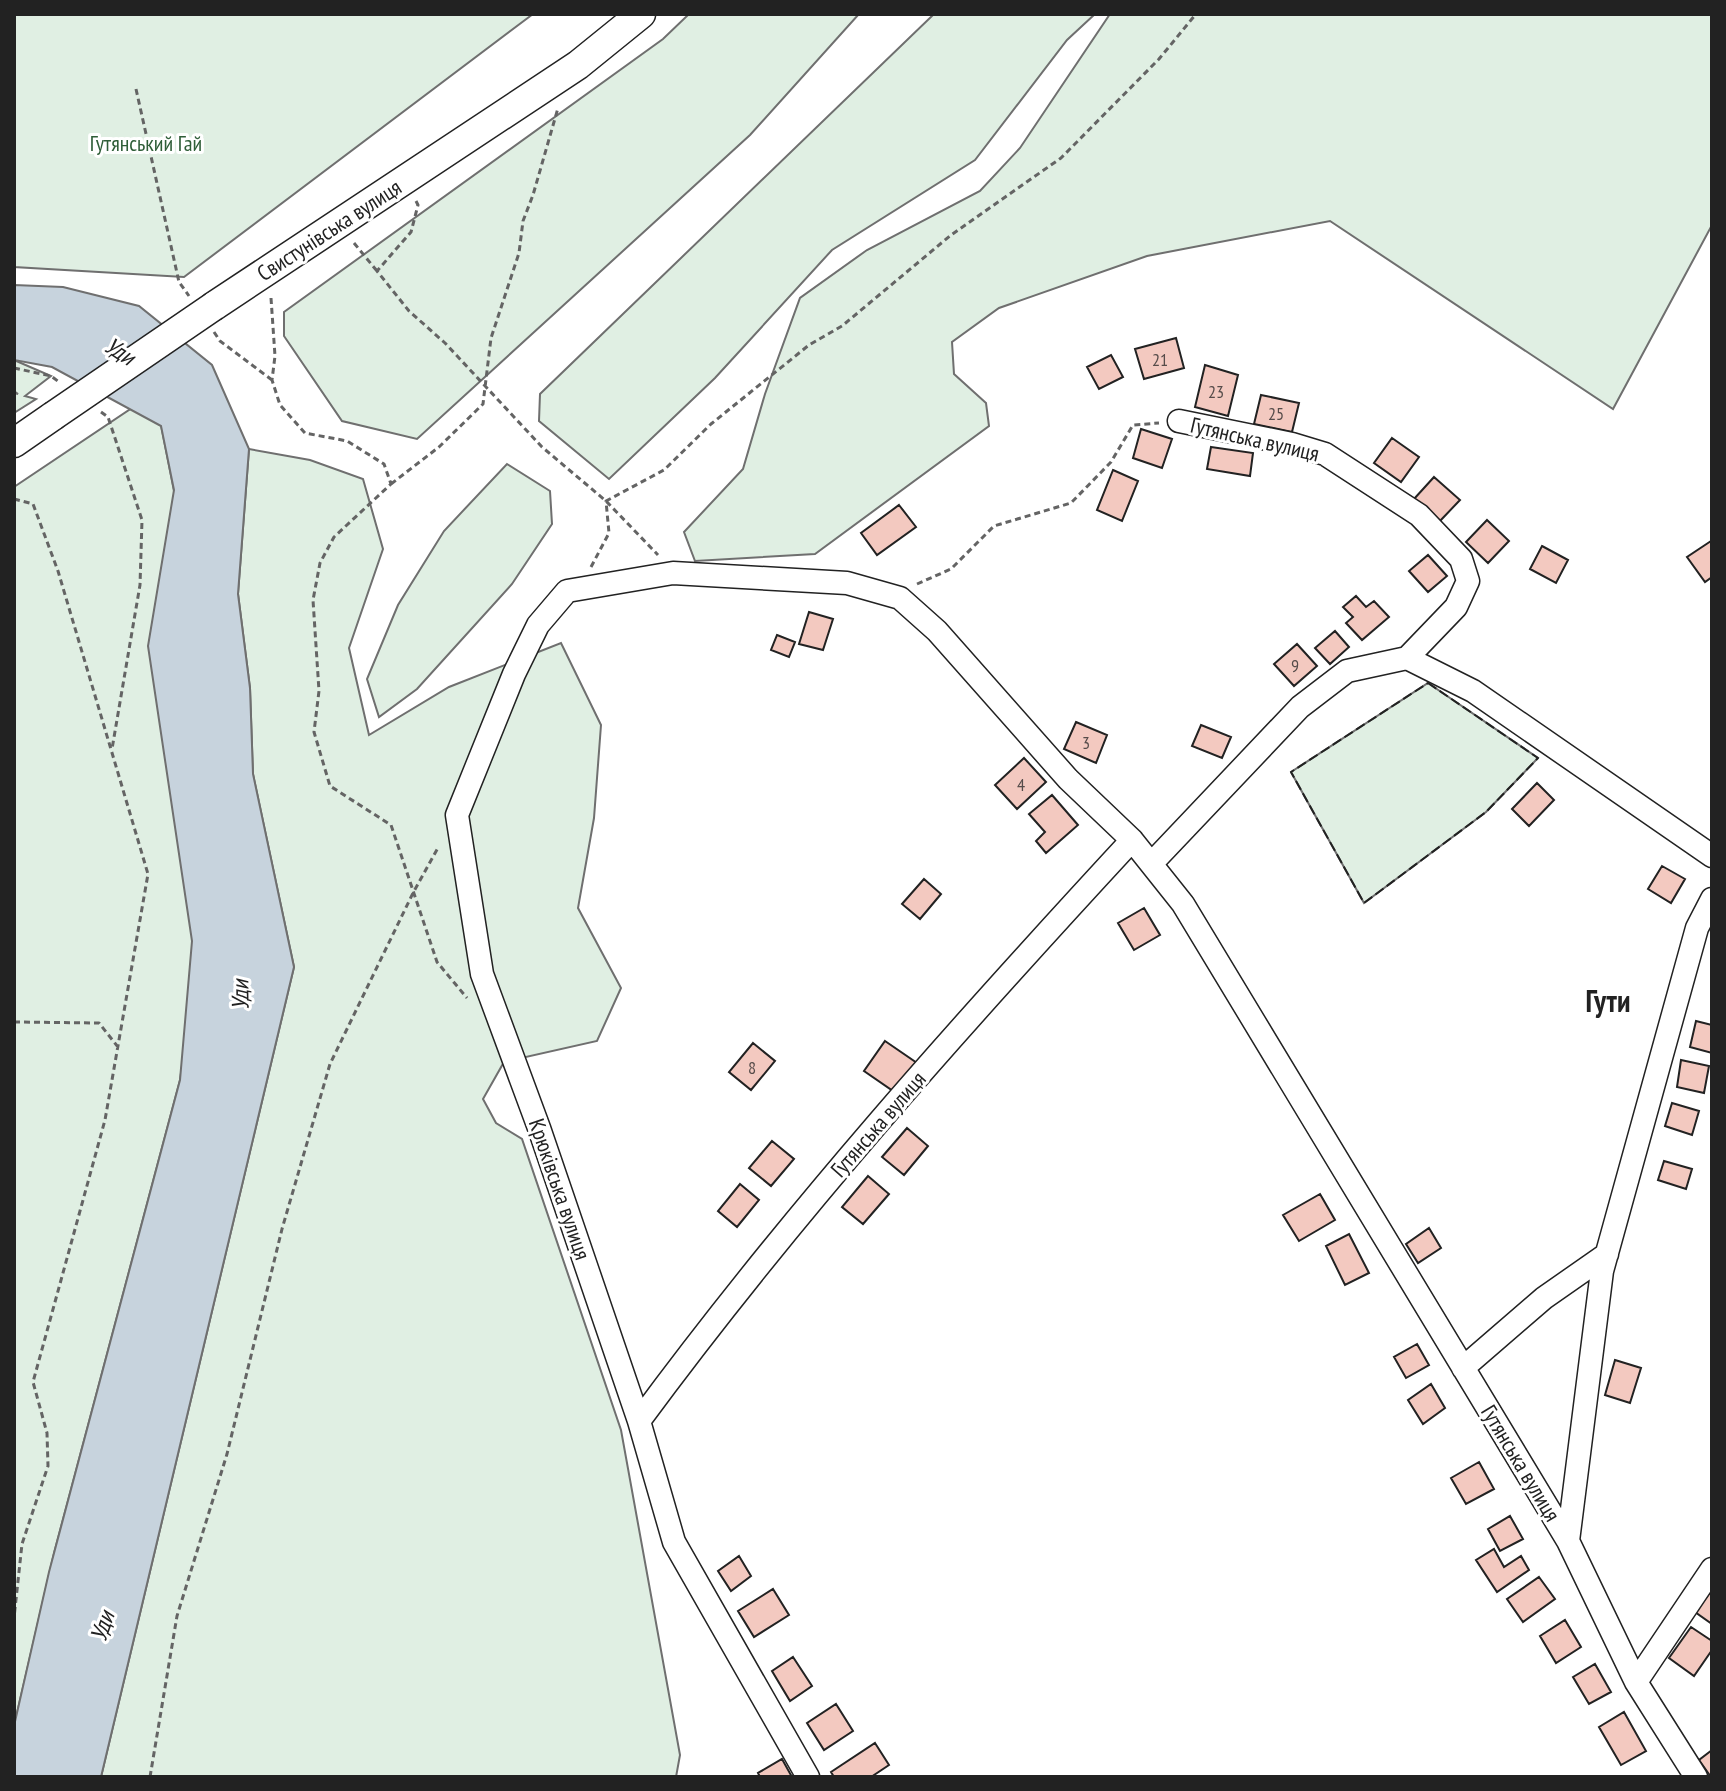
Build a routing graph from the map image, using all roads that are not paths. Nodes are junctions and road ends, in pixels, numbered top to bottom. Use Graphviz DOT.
graph roads {
  1 [pos="641,14"];
  2 [pos="1179,421"];
  3 [pos="14,443"];
  4 [pos="1407,658"];
  5 [pos="457,815"];
  6 [pos="1132,840"];
  7 [pos="1707,853"];
  8 [pos="1152,863"];
  9 [pos="1712,875"];
  10 [pos="1711,895"];
  11 [pos="1607,1254"];
  12 [pos="1463,1368"];
  13 [pos="639,1421"];
  14 [pos="1568,1541"];
  15 [pos="1712,1569"];
  16 [pos="1636,1682"];
  17 [pos="808,1777"];
  18 [pos="1696,1777"];
  1 -- 3 [label="main road, Свистунівська вулиця, bridge"];
  2 -- 4 [label="street, Гутянська вулиця"];
  4 -- 7 [label="street"];
  4 -- 8 [label="street"];
  5 -- 6 [label="street, Гутянська вулиця"];
  5 -- 13 [label="street, Крюківська вулиця"];
  6 -- 8 [label="street, Гутянська вулиця"];
  6 -- 13 [label="street, Гутянська вулиця"];
  7 -- 9 [label="street"];
  8 -- 12 [label="street, Гутянська вулиця"];
  10 -- 11 [label="street, Гутянська вулиця"];
  11 -- 12 [label="street"];
  11 -- 14 [label="street, Гутянська вулиця"];
  12 -- 14 [label="street, Гутянська вулиця"];
  13 -- 17 [label="street, Крюківська вулиця"];
  14 -- 16 [label="street"];
  15 -- 16 [label="street"];
  16 -- 18 [label="street"];
}
